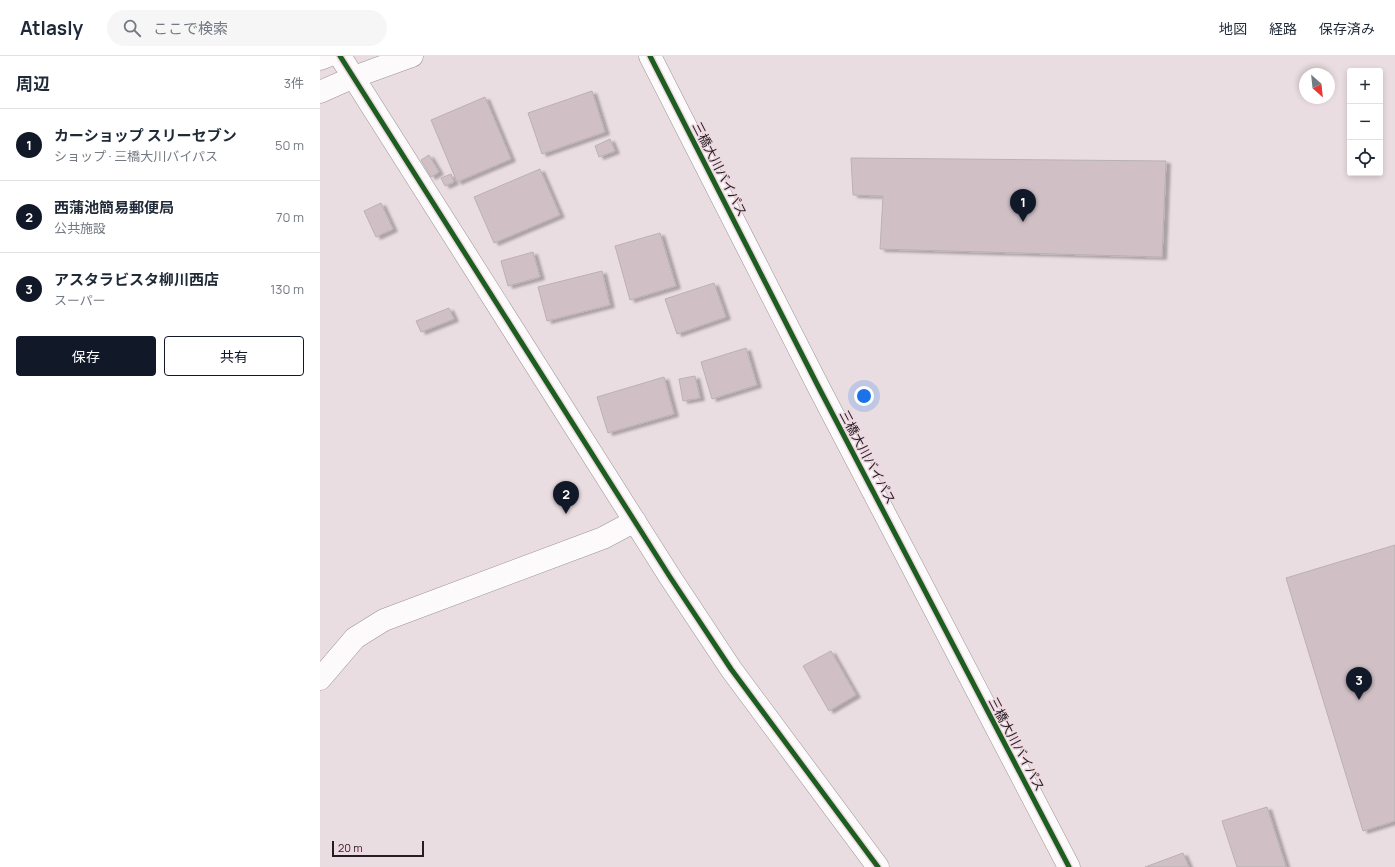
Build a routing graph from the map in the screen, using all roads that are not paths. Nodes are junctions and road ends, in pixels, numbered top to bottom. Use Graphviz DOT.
graph roads {
  1 [pos="328,56"];
  2 [pos="340,56"];
  3 [pos="412,56"];
  4 [pos="650,56"];
  5 [pos="320,59"];
  6 [pos="354,77"];
  7 [pos="320,92"];
  8 [pos="635,522"];
  9 [pos="320,679"];
  10 [pos="878,867"];
  11 [pos="1069,867"];
  1 -- 5 [label="main road"];
  2 -- 6 [label="main road"];
  3 -- 6 [label="main road"];
  4 -- 11 [label="main road, 三橋大川バイパス"];
  6 -- 7 [label="main road"];
  6 -- 8 [label="main road"];
  8 -- 9 [label="main road"];
  8 -- 10 [label="main road"];
}
